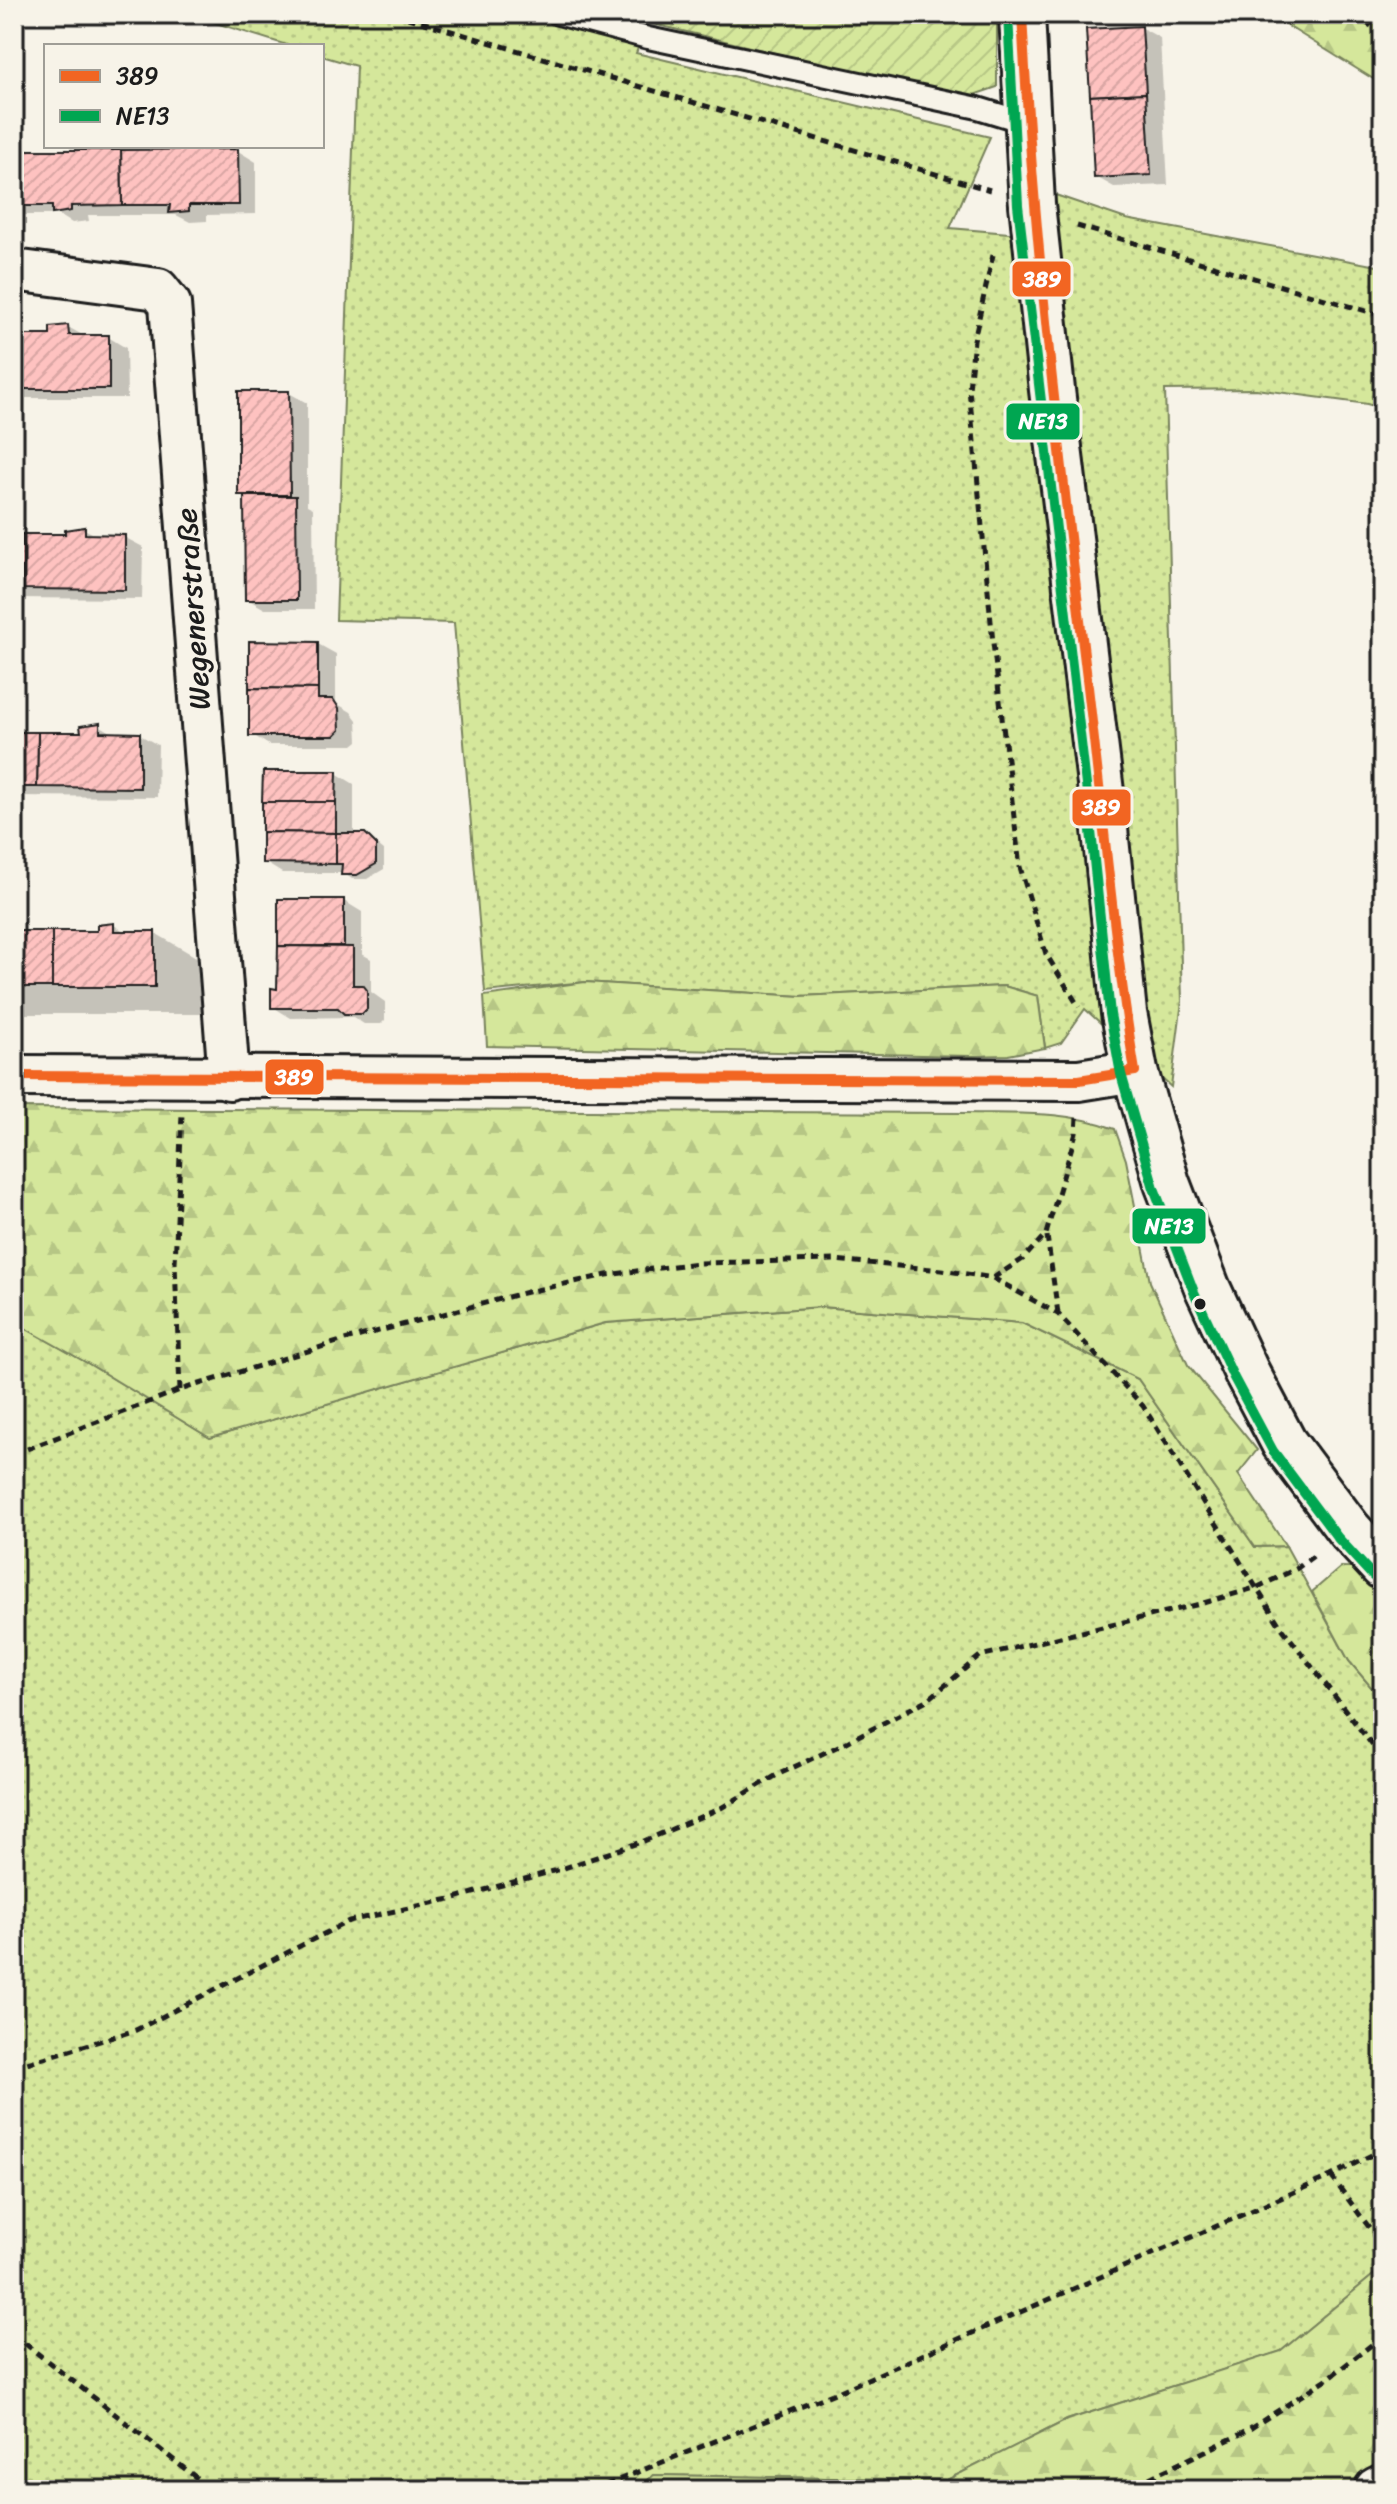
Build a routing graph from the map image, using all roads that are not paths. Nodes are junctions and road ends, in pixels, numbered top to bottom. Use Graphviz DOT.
graph roads {
  1 [pos="558,14"];
  2 [pos="1022,14"];
  3 [pos="1027,123"];
  4 [pos="14,270"];
  5 [pos="1135,1071"];
  6 [pos="14,1076"];
  7 [pos="229,1079"];
  8 [pos="1383,1567"];
  9 [pos="1383,2487"];
  10 [pos="1377,2490"];
  1 -- 3 [label="lane"];
  2 -- 3 [label="street"];
  3 -- 5 [label="street"];
  4 -- 7 [label="street, Wegenerstraße"];
  5 -- 7 [label="street"];
  5 -- 8 [label="street"];
  6 -- 7 [label="street"];
  9 -- 10 [label="street"];
}
